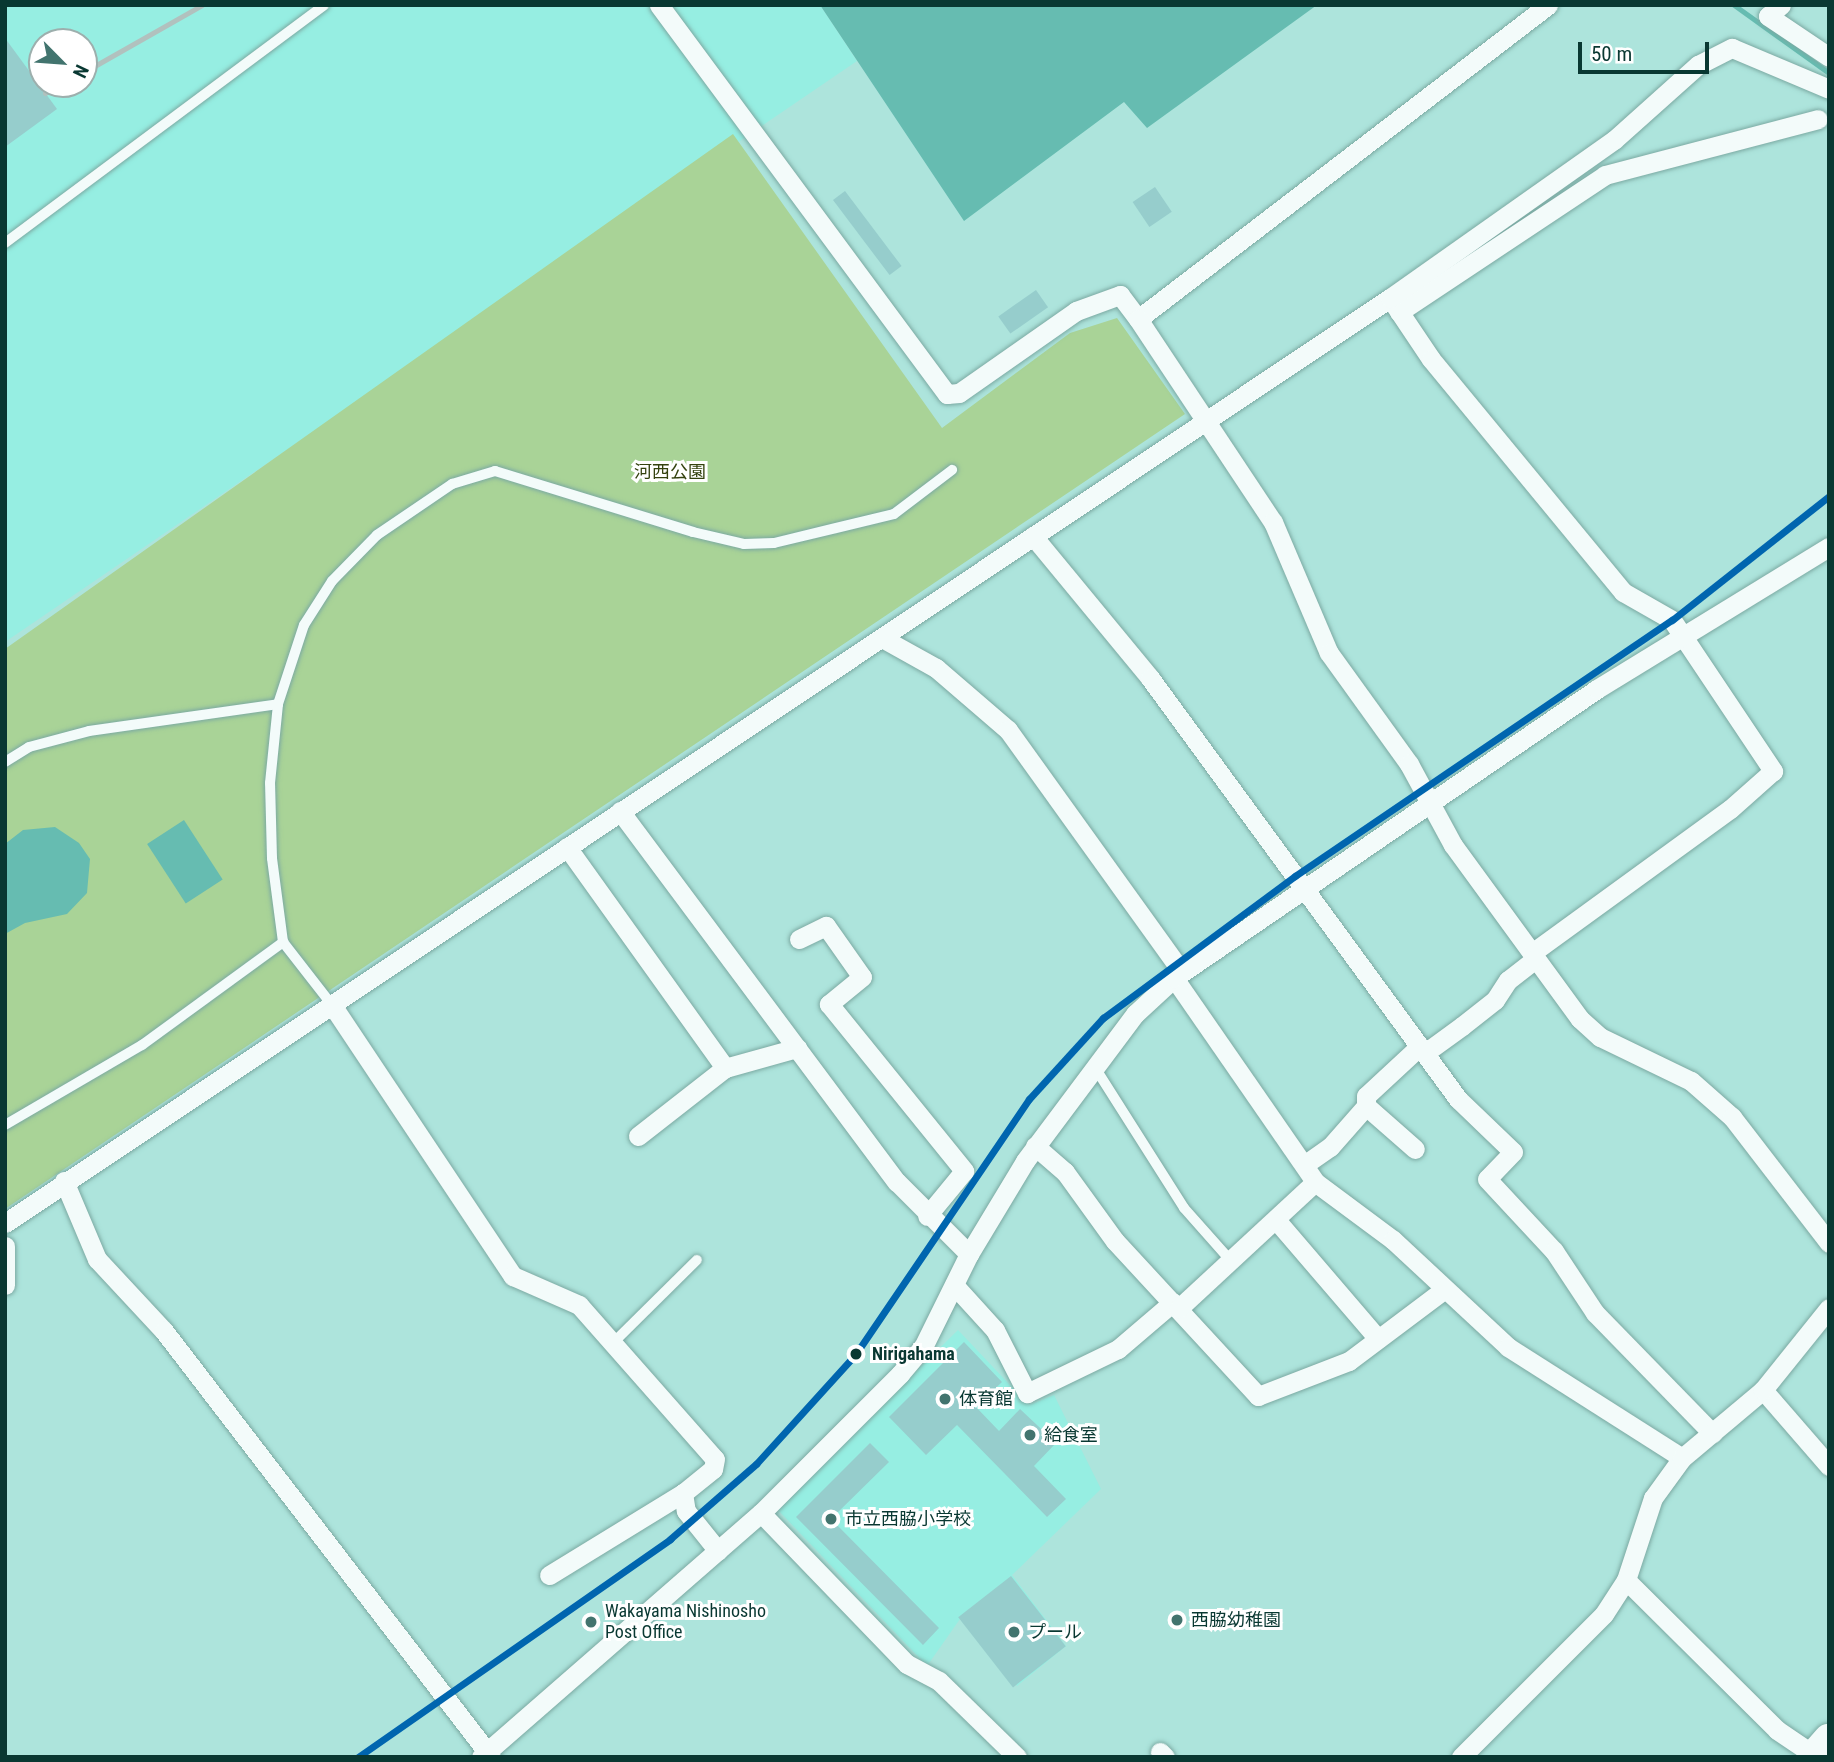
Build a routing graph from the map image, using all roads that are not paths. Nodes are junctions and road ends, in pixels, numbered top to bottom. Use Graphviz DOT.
graph roads {
  1 [pos="324,5"];
  2 [pos="659,5"];
  3 [pos="1548,5"];
  4 [pos="1781,5"];
  5 [pos="1825,56"];
  6 [pos="1810,79"];
  7 [pos="1829,89"];
  8 [pos="1818,119"];
  9 [pos="5,243"];
  10 [pos="1394,305"];
  11 [pos="1138,319"];
  12 [pos="1208,421"];
  13 [pos="952,470"];
  14 [pos="1033,536"];
  15 [pos="1829,547"];
  16 [pos="1684,636"];
  17 [pos="882,638"];
  18 [pos="278,704"];
  19 [pos="5,762"];
  20 [pos="1427,804"];
  21 [pos="620,811"];
  22 [pos="567,847"];
  23 [pos="1302,889"];
  24 [pos="799,939"];
  25 [pos="283,942"];
  26 [pos="1533,952"];
  27 [pos="1178,975"];
  28 [pos="332,1004"];
  29 [pos="1419,1046"];
  30 [pos="797,1048"];
  31 [pos="1093,1066"];
  32 [pos="725,1068"];
  33 [pos="1366,1106"];
  34 [pos="5,1125"];
  35 [pos="638,1136"];
  36 [pos="1035,1146"];
  37 [pos="1415,1149"];
  38 [pos="1304,1165"];
  39 [pos="64,1181"];
  40 [pos="1315,1182"];
  41 [pos="927,1216"];
  42 [pos="1277,1221"];
  43 [pos="5,1223"];
  44 [pos="1829,1243"];
  45 [pos="5,1246"];
  46 [pos="969,1254"];
  47 [pos="697,1260"];
  48 [pos="1232,1263"];
  49 [pos="5,1285"];
  50 [pos="954,1285"];
  51 [pos="1445,1289"];
  52 [pos="1176,1305"];
  53 [pos="1829,1308"];
  54 [pos="1378,1339"];
  55 [pos="613,1343"];
  56 [pos="1763,1390"];
  57 [pos="1712,1433"];
  58 [pos="1682,1458"];
  59 [pos="1829,1466"];
  60 [pos="683,1493"];
  61 [pos="761,1513"];
  62 [pos="718,1551"];
  63 [pos="549,1576"];
  64 [pos="1626,1580"];
  65 [pos="1819,1752"];
  66 [pos="486,1755"];
  67 [pos="1017,1757"];
  68 [pos="1461,1757"];
  1 -- 9 [label="lane"];
  2 -- 11 [label="street"];
  3 -- 11 [label="street"];
  4 -- 5 [label="street"];
  5 -- 6 [label="street"];
  6 -- 7 [label="street"];
  6 -- 10 [label="street"];
  8 -- 10 [label="street"];
  10 -- 12 [label="street"];
  10 -- 16 [label="street"];
  11 -- 12 [label="street"];
  12 -- 14 [label="street"];
  12 -- 20 [label="street"];
  13 -- 18 [label="lane"];
  14 -- 17 [label="street"];
  14 -- 23 [label="street"];
  15 -- 16 [label="street"];
  16 -- 20 [label="street"];
  16 -- 26 [label="street"];
  17 -- 21 [label="street"];
  17 -- 27 [label="street"];
  18 -- 19 [label="lane"];
  18 -- 25 [label="lane"];
  20 -- 23 [label="street"];
  20 -- 26 [label="street"];
  21 -- 22 [label="street"];
  21 -- 30 [label="street"];
  22 -- 28 [label="street"];
  22 -- 32 [label="street"];
  23 -- 27 [label="street"];
  23 -- 29 [label="street"];
  24 -- 41 [label="street"];
  25 -- 28 [label="lane"];
  25 -- 34 [label="lane"];
  26 -- 29 [label="street"];
  26 -- 44 [label="street"];
  27 -- 31 [label="street"];
  27 -- 38 [label="street"];
  28 -- 39 [label="street"];
  28 -- 55 [label="street"];
  29 -- 33 [label="street"];
  29 -- 57 [label="street"];
  30 -- 32 [label="street"];
  30 -- 41 [label="street"];
  31 -- 36 [label="street"];
  31 -- 48 [label="lane"];
  32 -- 35 [label="street"];
  33 -- 37 [label="street"];
  33 -- 38 [label="street"];
  36 -- 46 [label="street"];
  36 -- 52 [label="street"];
  38 -- 40 [label="street"];
  39 -- 43 [label="street"];
  39 -- 66 [label="street"];
  40 -- 42 [label="street"];
  40 -- 51 [label="street"];
  41 -- 46 [label="street"];
  42 -- 48 [label="street"];
  42 -- 54 [label="street"];
  45 -- 49 [label="street"];
  46 -- 50 [label="street"];
  47 -- 55 [label="lane"];
  48 -- 52 [label="street"];
  50 -- 52 [label="street"];
  50 -- 61 [label="street"];
  51 -- 54 [label="street"];
  51 -- 58 [label="street"];
  52 -- 54 [label="street"];
  53 -- 56 [label="street"];
  55 -- 60 [label="street"];
  56 -- 57 [label="street"];
  56 -- 59 [label="street"];
  57 -- 58 [label="street"];
  58 -- 64 [label="street"];
  60 -- 62 [label="street"];
  60 -- 63 [label="street"];
  61 -- 62 [label="street"];
  61 -- 67 [label="street"];
  62 -- 66 [label="street"];
  64 -- 65 [label="street"];
  64 -- 68 [label="street"];
}
